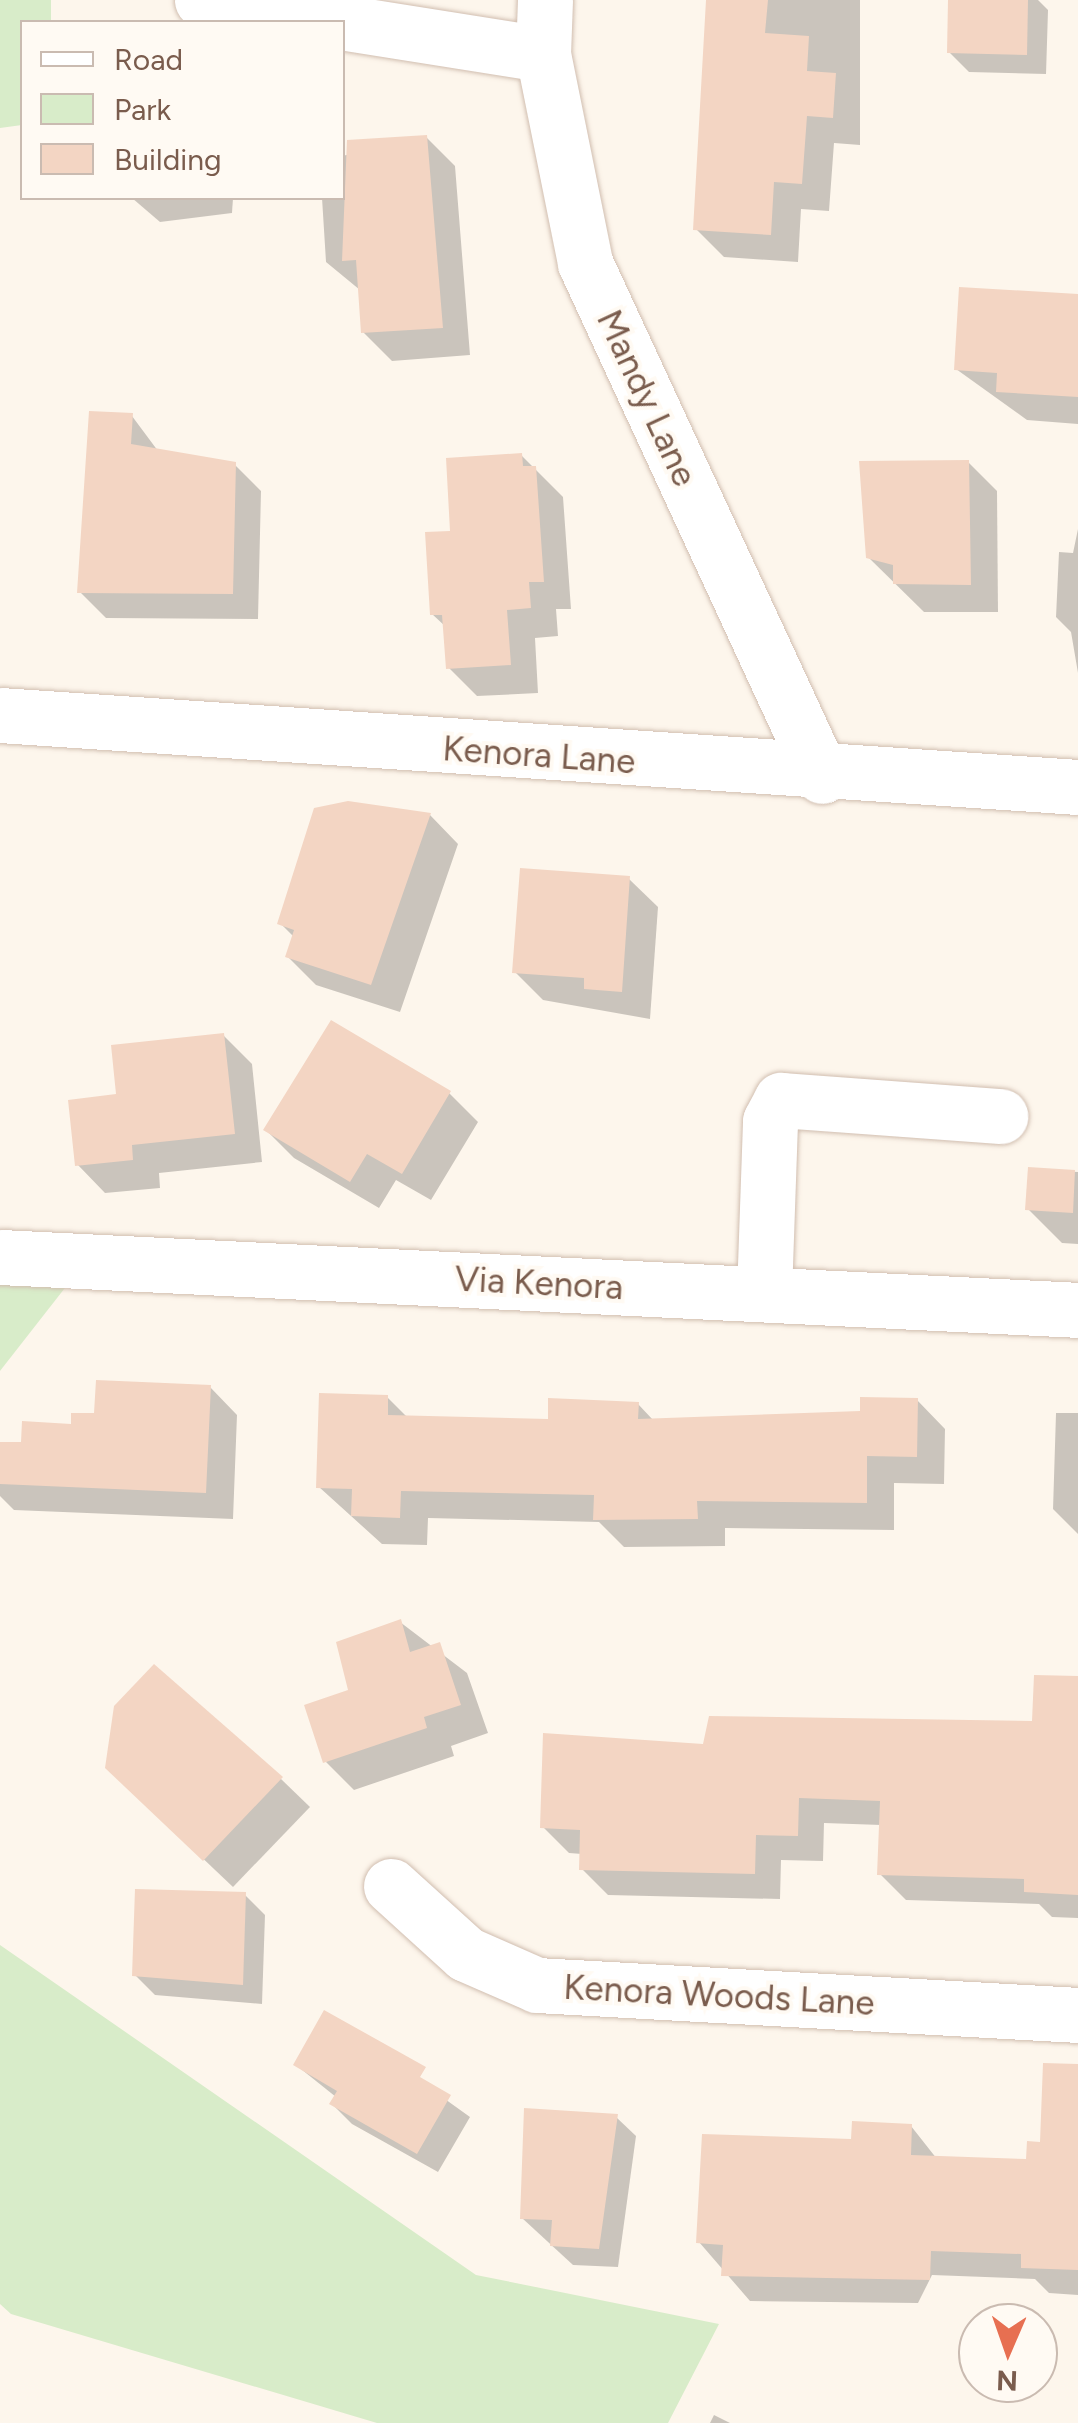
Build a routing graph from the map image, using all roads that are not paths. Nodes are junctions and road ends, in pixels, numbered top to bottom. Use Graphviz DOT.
graph roads {
  1 [pos="202,0"];
  2 [pos="545,0"];
  3 [pos="329,20"];
  4 [pos="345,23"];
  5 [pos="544,54"];
  6 [pos="0,715"];
  7 [pos="822,776"];
  8 [pos="1078,787"];
  9 [pos="1000,1116"];
  10 [pos="0,1256"];
  11 [pos="764,1294"];
  12 [pos="1078,1310"];
  13 [pos="391,1886"];
  14 [pos="1078,2015"];
  1 -- 3 [label="street"];
  2 -- 5 [label="street, Mandy Lane"];
  4 -- 5 [label="street"];
  5 -- 7 [label="street, Mandy Lane"];
  6 -- 7 [label="street, Kenora Lane"];
  7 -- 8 [label="street, Kenora Lane"];
  9 -- 11 [label="street"];
  10 -- 11 [label="street, Via Kenora"];
  11 -- 12 [label="street, Via Kenora"];
  13 -- 14 [label="street, Kenora Woods Lane"];
}
